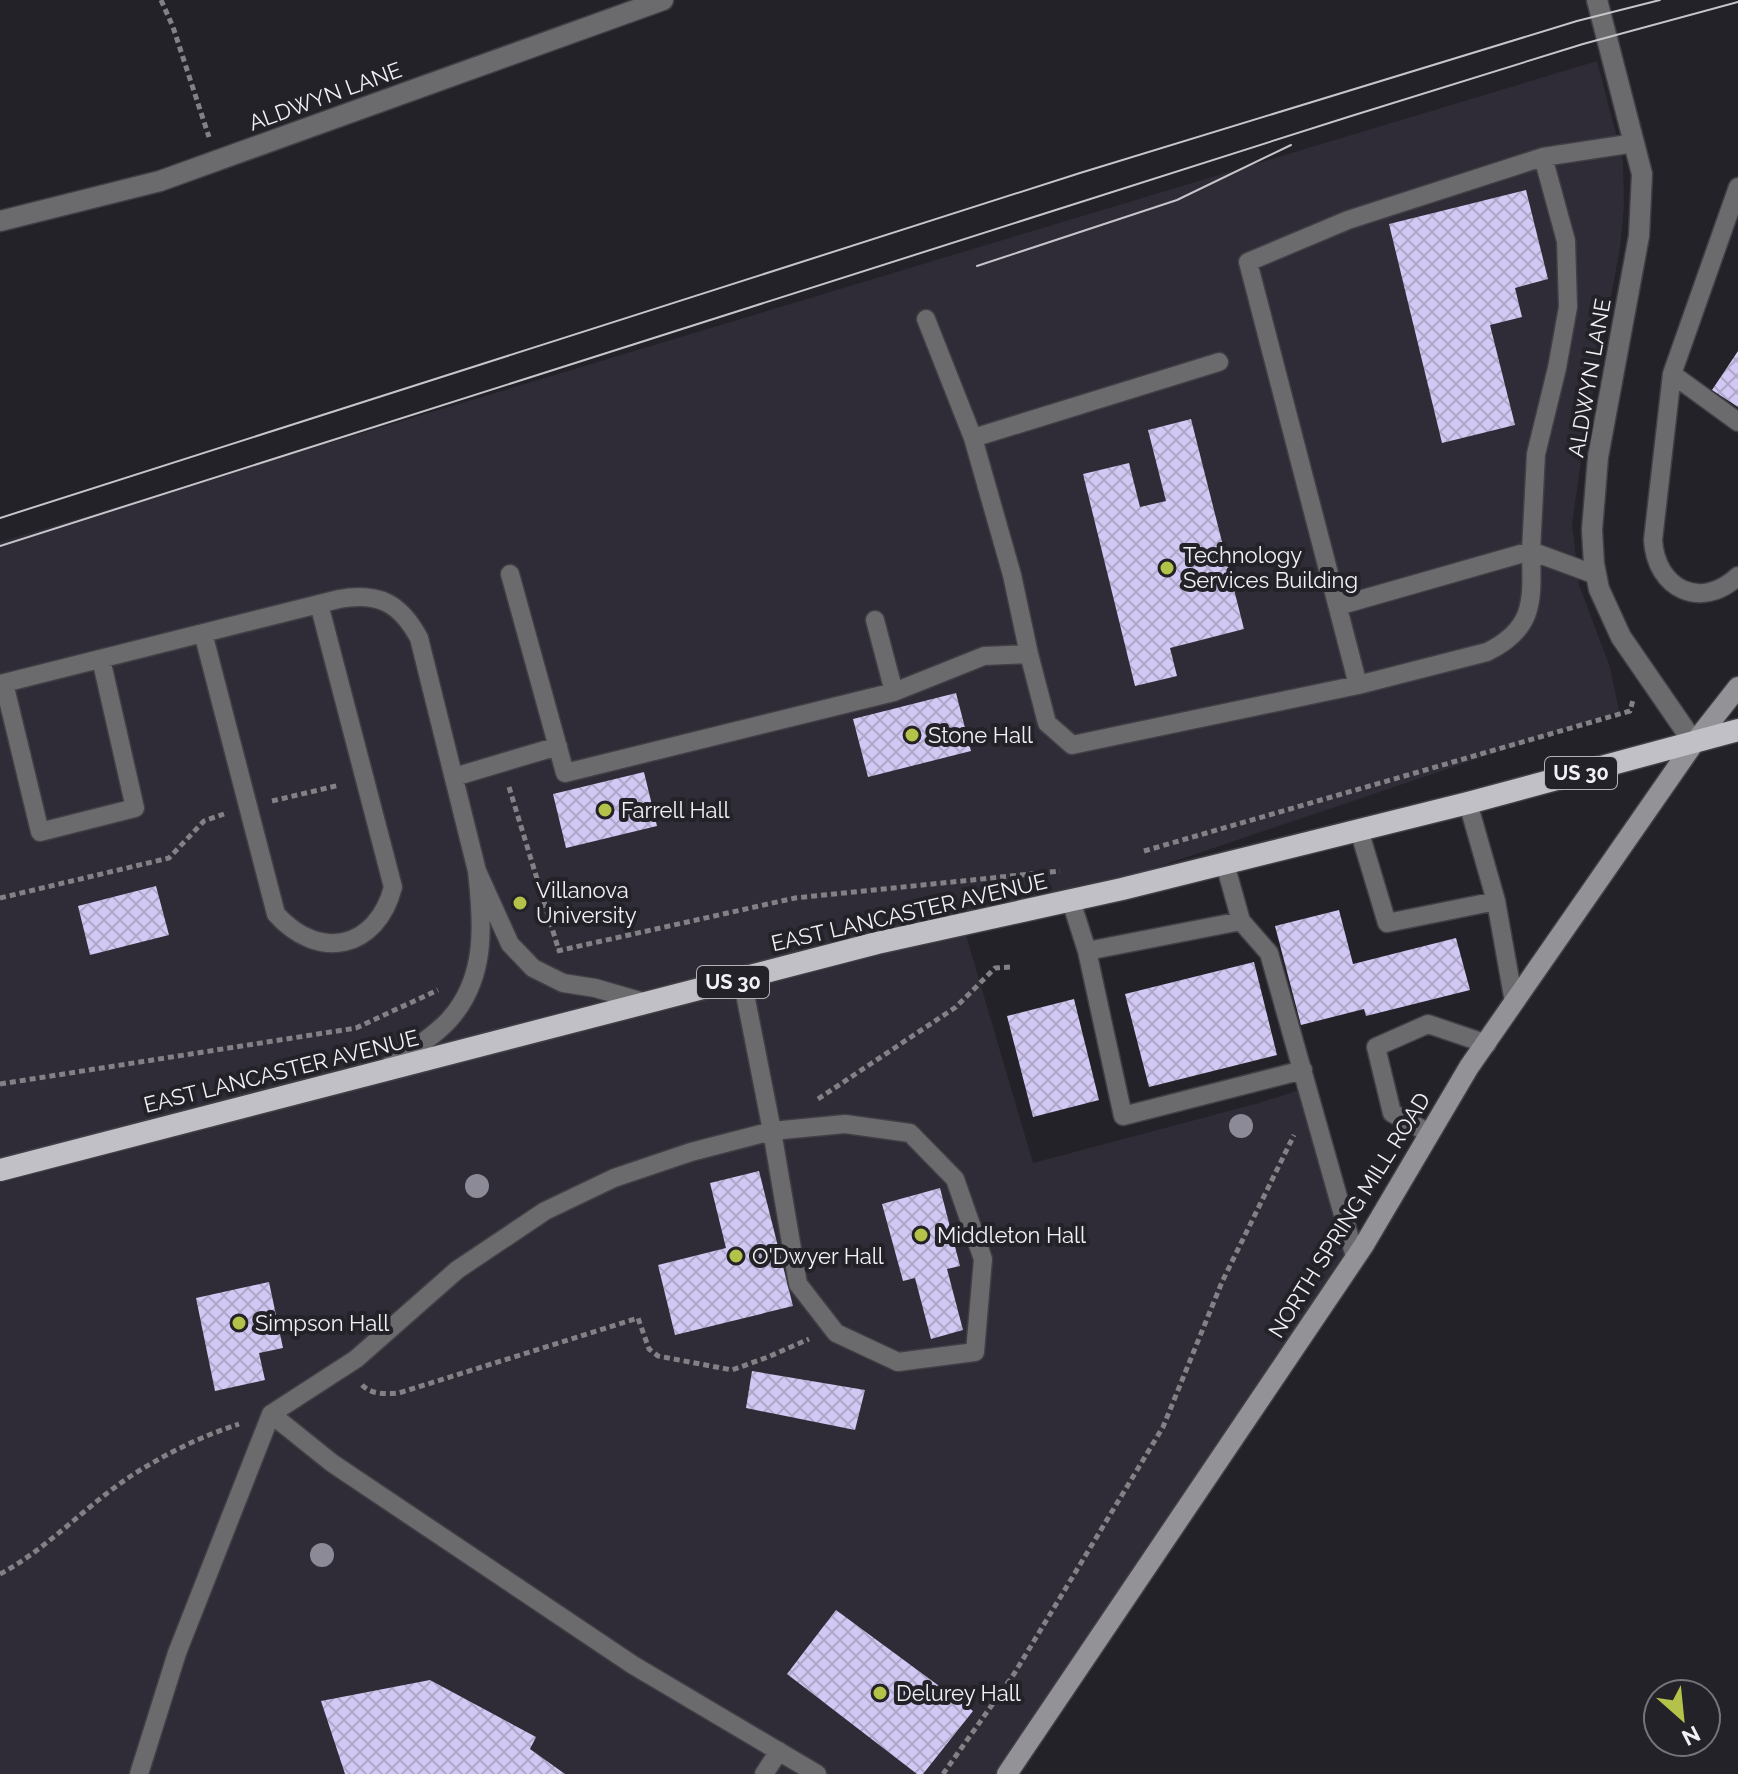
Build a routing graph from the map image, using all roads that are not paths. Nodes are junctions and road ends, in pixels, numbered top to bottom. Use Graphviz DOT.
graph roads {
  1 [pos="663,0"];
  2 [pos="1597,0"];
  3 [pos="1635,143"];
  4 [pos="1543,157"];
  5 [pos="1738,187"];
  6 [pos="0,221"];
  7 [pos="926,319"];
  8 [pos="1219,362"];
  9 [pos="1672,374"];
  10 [pos="1738,422"];
  11 [pos="973,438"];
  12 [pos="1531,551"];
  13 [pos="510,574"];
  14 [pos="1596,575"];
  15 [pos="1738,576"];
  16 [pos="319,604"];
  17 [pos="1338,606"];
  18 [pos="875,620"];
  19 [pos="203,633"];
  20 [pos="1029,654"];
  21 [pos="101,659"];
  22 [pos="2,684"];
  23 [pos="1358,685"];
  24 [pos="1738,687"];
  25 [pos="894,692"];
  26 [pos="1738,730"];
  27 [pos="1694,743"];
  28 [pos="558,746"];
  29 [pos="454,777"];
  30 [pos="1468,803"];
  31 [pos="1359,830"];
  32 [pos="1225,864"];
  33 [pos="477,871"];
  34 [pos="1071,901"];
  35 [pos="1496,901"];
  36 [pos="1241,921"];
  37 [pos="1087,951"];
  38 [pos="742,979"];
  39 [pos="1514,1002"];
  40 [pos="650,1003"];
  41 [pos="1487,1044"];
  42 [pos="1303,1070"];
  43 [pos="380,1072"];
  44 [pos="776,1130"];
  45 [pos="1429,1133"];
  46 [pos="0,1170"];
  47 [pos="1355,1257"];
  48 [pos="271,1414"];
  49 [pos="779,1751"];
  50 [pos="139,1774"];
  51 [pos="764,1774"];
  52 [pos="817,1774"];
  53 [pos="1007,1774"];
  1 -- 6 [label="street, ALDWYN LANE"];
  2 -- 3 [label="street, ALDWYN LANE"];
  3 -- 4 [label="lane"];
  3 -- 14 [label="street, ALDWYN LANE"];
  4 -- 12 [label="lane"];
  4 -- 17 [label="lane"];
  5 -- 9 [label="lane"];
  7 -- 11 [label="lane"];
  8 -- 11 [label="lane"];
  9 -- 10 [label="lane"];
  9 -- 15 [label="lane"];
  11 -- 20 [label="lane"];
  12 -- 14 [label="lane"];
  12 -- 17 [label="lane"];
  12 -- 23 [label="lane"];
  13 -- 28 [label="lane"];
  14 -- 27 [label="street, ALDWYN LANE"];
  16 -- 19 [label="lane"];
  16 -- 19 [label="lane"];
  16 -- 29 [label="lane"];
  17 -- 23 [label="lane"];
  18 -- 25 [label="lane"];
  19 -- 21 [label="lane"];
  20 -- 23 [label="lane"];
  20 -- 25 [label="lane"];
  21 -- 22 [label="lane"];
  21 -- 22 [label="lane"];
  24 -- 27 [label="main road, NORTH SPRING MILL ROAD"];
  25 -- 28 [label="lane"];
  26 -- 27 [label="highway, EAST LANCASTER AVENUE / US 30"];
  27 -- 30 [label="highway, EAST LANCASTER AVENUE / US 30"];
  27 -- 39 [label="main road, NORTH SPRING MILL ROAD"];
  28 -- 29 [label="lane"];
  29 -- 33 [label="lane"];
  30 -- 31 [label="highway, EAST LANCASTER AVENUE / US 30"];
  30 -- 35 [label="lane"];
  31 -- 32 [label="highway, EAST LANCASTER AVENUE / US 30"];
  31 -- 35 [label="lane"];
  32 -- 34 [label="highway, EAST LANCASTER AVENUE / US 30"];
  32 -- 36 [label="lane"];
  33 -- 40 [label="lane"];
  33 -- 43 [label="lane"];
  34 -- 37 [label="lane"];
  34 -- 38 [label="highway, EAST LANCASTER AVENUE / US 30"];
  35 -- 39 [label="lane"];
  36 -- 37 [label="lane"];
  36 -- 42 [label="lane"];
  37 -- 42 [label="lane"];
  38 -- 40 [label="highway, EAST LANCASTER AVENUE / US 30"];
  38 -- 44 [label="lane"];
  39 -- 41 [label="main road, NORTH SPRING MILL ROAD"];
  40 -- 43 [label="highway, EAST LANCASTER AVENUE / US 30"];
  41 -- 45 [label="main road, NORTH SPRING MILL ROAD"];
  41 -- 45 [label="lane"];
  42 -- 47 [label="lane"];
  43 -- 46 [label="highway, EAST LANCASTER AVENUE / US 30"];
  44 -- 44 [label="lane"];
  44 -- 48 [label="lane"];
  45 -- 47 [label="main road, NORTH SPRING MILL ROAD"];
  47 -- 53 [label="main road, NORTH SPRING MILL ROAD"];
  48 -- 49 [label="lane"];
  48 -- 50 [label="lane"];
  49 -- 51 [label="lane"];
  49 -- 52 [label="lane"];
}
